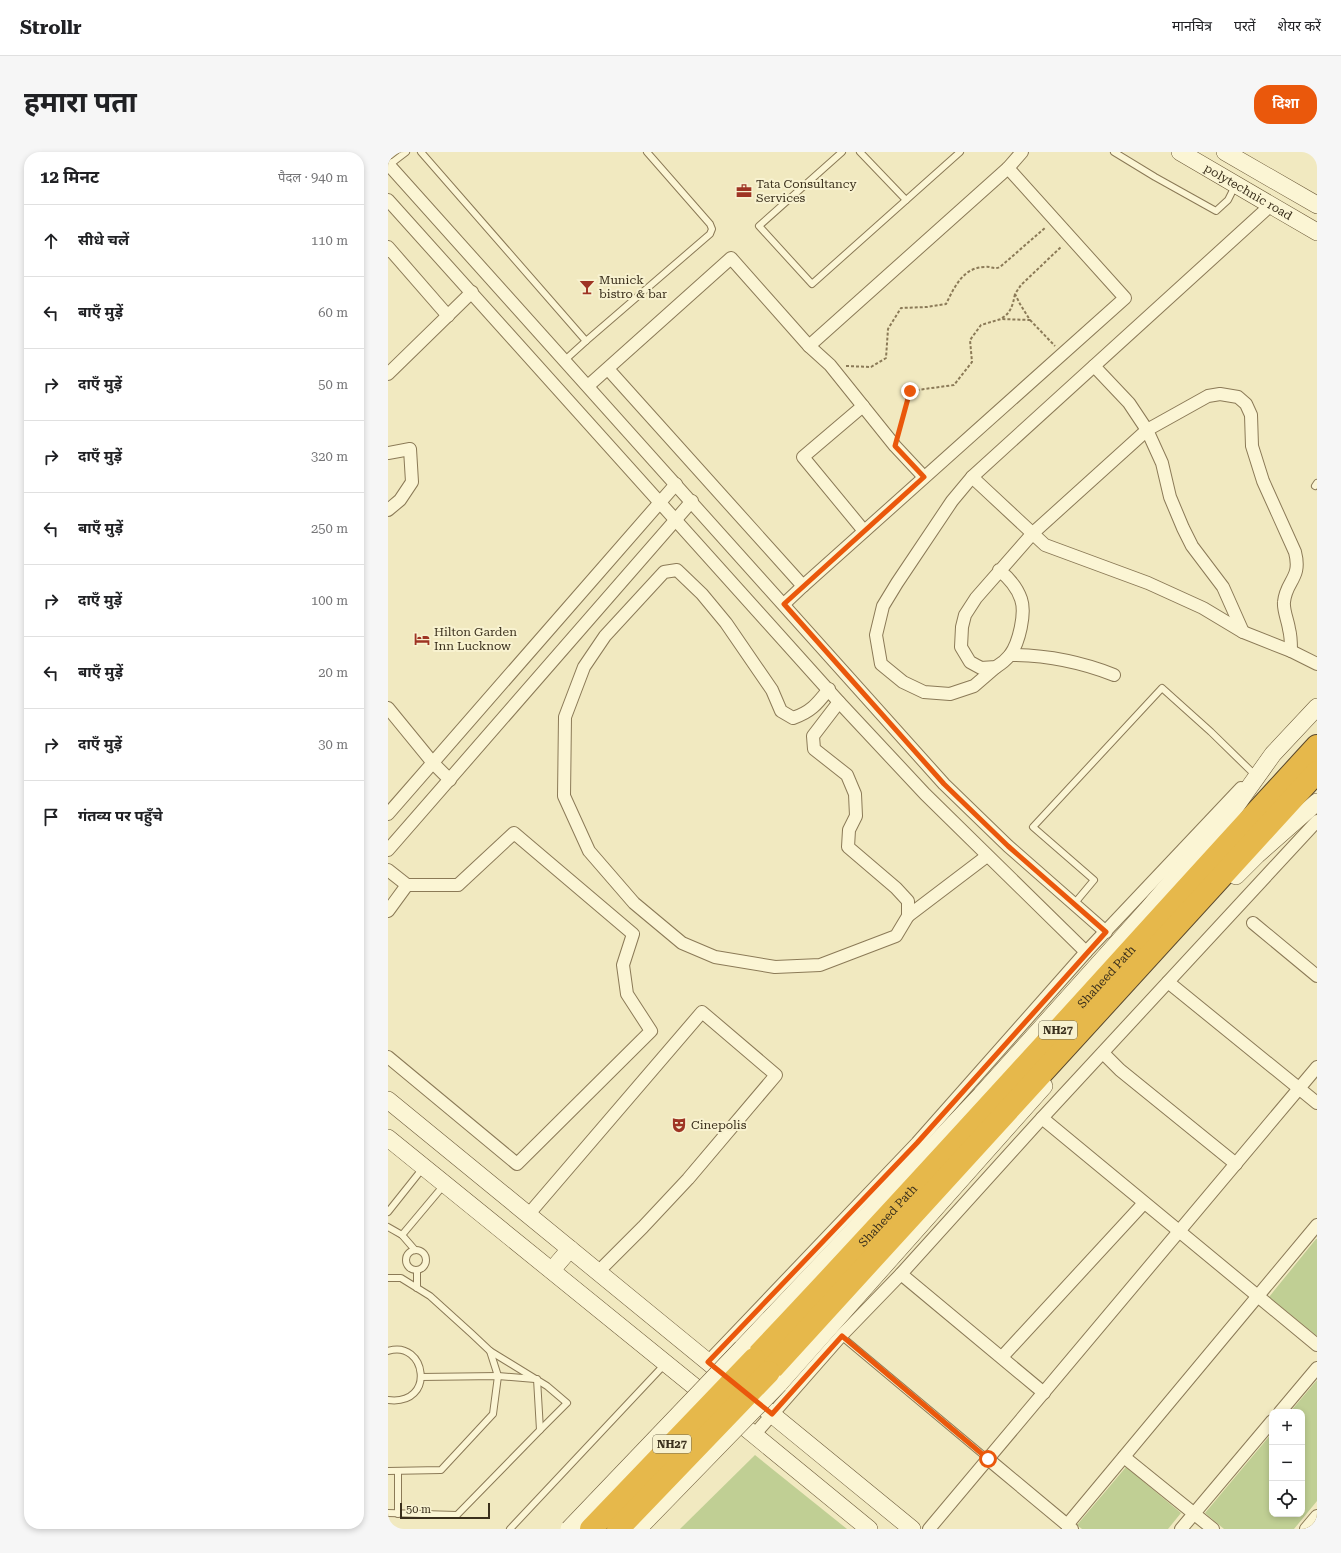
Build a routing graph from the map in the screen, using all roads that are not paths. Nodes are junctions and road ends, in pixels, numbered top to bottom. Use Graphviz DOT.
graph roads {
  1 [pos="406,152"];
  2 [pos="421,152"];
  3 [pos="647,152"];
  4 [pos="842,152"];
  5 [pos="860,152"];
  6 [pos="960,152"];
  7 [pos="1022,152"];
  8 [pos="1114,152"];
  9 [pos="1180,152"];
  10 [pos="1225,152"];
  11 [pos="389,165"];
  12 [pos="1008,168"];
  13 [pos="1236,184"];
  14 [pos="388,200"];
  15 [pos="906,200"];
  16 [pos="1316,204"];
  17 [pos="1271,205"];
  18 [pos="1311,228"];
  19 [pos="388,247"];
  20 [pos="472,292"];
  21 [pos="448,316"];
  22 [pos="586,341"];
  23 [pos="809,346"];
  24 [pos="565,360"];
  25 [pos="1094,366"];
  26 [pos="608,368"];
  27 [pos="388,374"];
  28 [pos="588,386"];
  29 [pos="863,406"];
  30 [pos="1147,430"];
  31 [pos="388,453"];
  32 [pos="924,477"];
  33 [pos="972,477"];
  34 [pos="676,484"];
  35 [pos="692,501"];
  36 [pos="660,503"];
  37 [pos="388,510"];
  38 [pos="676,519"];
  39 [pos="864,531"];
  40 [pos="1033,533"];
  41 [pos="999,570"];
  42 [pos="803,586"];
  43 [pos="784,604"];
  44 [pos="1243,632"];
  45 [pos="1291,651"];
  46 [pos="1010,655"];
  47 [pos="1317,664"];
  48 [pos="996,667"];
  49 [pos="1114,675"];
  50 [pos="829,689"];
  51 [pos="838,702"];
  52 [pos="1317,707"];
  53 [pos="388,708"];
  54 [pos="1317,746"];
  55 [pos="1273,754"];
  56 [pos="433,763"];
  57 [pos="1317,772"];
  58 [pos="1254,774"];
  59 [pos="450,780"];
  60 [pos="1317,802"];
  61 [pos="388,814"];
  62 [pos="1317,821"];
  63 [pos="388,850"];
  64 [pos="987,856"];
  65 [pos="1201,860"];
  66 [pos="1251,860"];
  67 [pos="388,870"];
  68 [pos="1268,874"];
  69 [pos="407,885"];
  70 [pos="1074,904"];
  71 [pos="388,910"];
  72 [pos="908,916"];
  73 [pos="1253,923"];
  74 [pos="1106,932"];
  75 [pos="1173,937"];
  76 [pos="1086,952"];
  77 [pos="1317,976"];
  78 [pos="1168,982"];
  79 [pos="1103,1053"];
  80 [pos="388,1057"];
  81 [pos="1317,1067"];
  82 [pos="1299,1088"];
  83 [pos="388,1100"];
  84 [pos="1317,1103"];
  85 [pos="1042,1118"];
  86 [pos="388,1138"];
  87 [pos="1236,1164"];
  88 [pos="424,1167"];
  89 [pos="445,1184"];
  90 [pos="1144,1203"];
  91 [pos="388,1212"];
  92 [pos="528,1215"];
  93 [pos="388,1227"];
  94 [pos="1316,1228"];
  95 [pos="1179,1231"];
  96 [pos="402,1235"];
  97 [pos="570,1248"];
  98 [pos="415,1250"];
  99 [pos="552,1270"];
  100 [pos="417,1271"];
  101 [pos="598,1272"];
  102 [pos="902,1274"];
  103 [pos="388,1278"];
  104 [pos="417,1288"];
  105 [pos="1258,1296"];
  106 [pos="805,1319"];
  107 [pos="842,1336"];
  108 [pos="1317,1345"];
  109 [pos="388,1351"];
  110 [pos="490,1351"];
  111 [pos="1002,1357"];
  112 [pos="666,1362"];
  113 [pos="708,1362"];
  114 [pos="761,1366"];
  115 [pos="1317,1368"];
  116 [pos="498,1376"];
  117 [pos="421,1377"];
  118 [pos="537,1379"];
  119 [pos="1044,1392"];
  120 [pos="388,1400"];
  121 [pos="1283,1409"];
  122 [pos="772,1414"];
  123 [pos="1269,1425"];
  124 [pos="540,1430"];
  125 [pos="754,1434"];
  126 [pos="1124,1457"];
  127 [pos="988,1459"];
  128 [pos="388,1471"];
  129 [pos="398,1471"];
  130 [pos="388,1513"];
  131 [pos="398,1514"];
  132 [pos="1194,1514"];
  133 [pos="1317,1516"];
  134 [pos="1070,1527"];
  135 [pos="510,1529"];
  136 [pos="569,1529"];
  137 [pos="591,1529"];
  138 [pos="618,1529"];
  139 [pos="638,1529"];
  140 [pos="869,1529"];
  141 [pos="912,1529"];
  142 [pos="929,1529"];
  143 [pos="1181,1529"];
  144 [pos="1214,1529"];
  145 [pos="1306,1529"];
  1 -- 11 [label="lane"];
  2 -- 22 [label="lane"];
  3 -- 22 [label="lane"];
  4 -- 15 [label="lane"];
  5 -- 15 [label="lane"];
  6 -- 15 [label="lane"];
  7 -- 12 [label="street"];
  8 -- 13 [label="lane"];
  9 -- 13 [label="street, polytechnic road"];
  10 -- 16 [label="street"];
  11 -- 24 [label="street"];
  12 -- 23 [label="street"];
  12 -- 32 [label="street"];
  13 -- 17 [label="street, polytechnic road"];
  14 -- 20 [label="street"];
  16 -- 18 [label="street"];
  17 -- 18 [label="street, polytechnic road"];
  17 -- 25 [label="street"];
  19 -- 21 [label="street"];
  20 -- 21 [label="street"];
  20 -- 36 [label="street"];
  21 -- 27 [label="street"];
  22 -- 24 [label="lane"];
  23 -- 26 [label="street"];
  23 -- 29 [label="street"];
  24 -- 28 [label="street"];
  25 -- 30 [label="street"];
  25 -- 33 [label="street"];
  26 -- 28 [label="street"];
  26 -- 42 [label="street"];
  28 -- 34 [label="street"];
  29 -- 32 [label="street"];
  29 -- 39 [label="street"];
  30 -- 40 [label="street"];
  30 -- 44 [label="street"];
  30 -- 45 [label="street"];
  31 -- 37 [label="street"];
  32 -- 39 [label="street"];
  33 -- 40 [label="street"];
  33 -- 48 [label="street"];
  34 -- 35 [label="street"];
  34 -- 36 [label="street"];
  35 -- 38 [label="street"];
  35 -- 43 [label="street"];
  36 -- 38 [label="street"];
  36 -- 56 [label="street"];
  38 -- 50 [label="street"];
  38 -- 59 [label="street"];
  39 -- 42 [label="street"];
  40 -- 41 [label="street"];
  40 -- 44 [label="street"];
  41 -- 46 [label="street"];
  41 -- 48 [label="street"];
  42 -- 43 [label="street"];
  43 -- 70 [label="street"];
  44 -- 45 [label="street"];
  45 -- 47 [label="street"];
  46 -- 48 [label="street"];
  46 -- 49 [label="street"];
  50 -- 51 [label="street"];
  50 -- 72 [label="street"];
  51 -- 64 [label="street"];
  51 -- 72 [label="street"];
  52 -- 55 [label="street"];
  53 -- 56 [label="street"];
  54 -- 65 [label="highway, Shaheed Path / NH27"];
  55 -- 58 [label="street"];
  55 -- 65 [label="street"];
  56 -- 59 [label="street"];
  56 -- 61 [label="street"];
  57 -- 75 [label="highway, Shaheed Path / NH27"];
  58 -- 70 [label="lane"];
  58 -- 74 [label="street"];
  59 -- 63 [label="street"];
  60 -- 66 [label="street"];
  62 -- 68 [label="street"];
  64 -- 72 [label="street"];
  64 -- 76 [label="street"];
  65 -- 106 [label="highway, Shaheed Path / NH27"];
  65 -- 114 [label="street"];
  66 -- 68 [label="street"];
  66 -- 75 [label="street"];
  67 -- 69 [label="street"];
  68 -- 78 [label="street"];
  69 -- 71 [label="street"];
  69 -- 80 [label="street"];
  70 -- 74 [label="street"];
  73 -- 77 [label="street"];
  74 -- 76 [label="street"];
  75 -- 106 [label="highway, Shaheed Path / NH27"];
  75 -- 114 [label="street"];
  76 -- 113 [label="street"];
  78 -- 79 [label="street"];
  78 -- 82 [label="street"];
  79 -- 85 [label="street"];
  79 -- 87 [label="street"];
  81 -- 82 [label="street"];
  82 -- 84 [label="street"];
  82 -- 87 [label="street"];
  83 -- 92 [label="street"];
  85 -- 90 [label="street"];
  85 -- 102 [label="street"];
  86 -- 88 [label="street"];
  87 -- 95 [label="street"];
  88 -- 89 [label="street"];
  88 -- 91 [label="lane"];
  89 -- 96 [label="lane"];
  89 -- 99 [label="street"];
  90 -- 95 [label="street"];
  90 -- 111 [label="street"];
  92 -- 97 [label="street"];
  92 -- 101 [label="street"];
  93 -- 96 [label="lane"];
  94 -- 105 [label="street"];
  95 -- 105 [label="street"];
  95 -- 119 [label="street"];
  96 -- 98 [label="lane"];
  97 -- 99 [label="street"];
  97 -- 101 [label="street"];
  98 -- 100 [label="lane"];
  98 -- 100 [label="lane"];
  99 -- 112 [label="street"];
  100 -- 104 [label="lane"];
  101 -- 113 [label="street"];
  102 -- 107 [label="street"];
  102 -- 111 [label="street"];
  103 -- 104 [label="lane"];
  104 -- 110 [label="lane"];
  105 -- 108 [label="street"];
  105 -- 126 [label="street"];
  106 -- 114 [label="highway, NH27"];
  106 -- 114 [label="highway"];
  107 -- 122 [label="street"];
  107 -- 127 [label="lane"];
  109 -- 117 [label="lane"];
  110 -- 116 [label="lane"];
  110 -- 118 [label="lane"];
  111 -- 119 [label="street"];
  112 -- 125 [label="street"];
  112 -- 135 [label="lane"];
  113 -- 122 [label="street"];
  114 -- 136 [label="street, bridge"];
  114 -- 137 [label="highway, NH27, bridge"];
  114 -- 138 [label="highway, NH27, bridge"];
  114 -- 139 [label="street, bridge"];
  115 -- 121 [label="street"];
  116 -- 117 [label="lane"];
  116 -- 118 [label="lane"];
  116 -- 129 [label="lane"];
  117 -- 120 [label="lane"];
  118 -- 124 [label="lane"];
  118 -- 124 [label="lane"];
  119 -- 127 [label="street"];
  122 -- 125 [label="street"];
  122 -- 141 [label="street"];
  123 -- 132 [label="street"];
  124 -- 131 [label="lane"];
  125 -- 140 [label="street"];
  126 -- 132 [label="street"];
  126 -- 134 [label="street"];
  127 -- 134 [label="street"];
  127 -- 142 [label="street"];
  128 -- 129 [label="lane"];
  129 -- 131 [label="lane"];
  130 -- 131 [label="lane"];
  132 -- 143 [label="street"];
  132 -- 144 [label="street"];
  133 -- 145 [label="street"];
}
